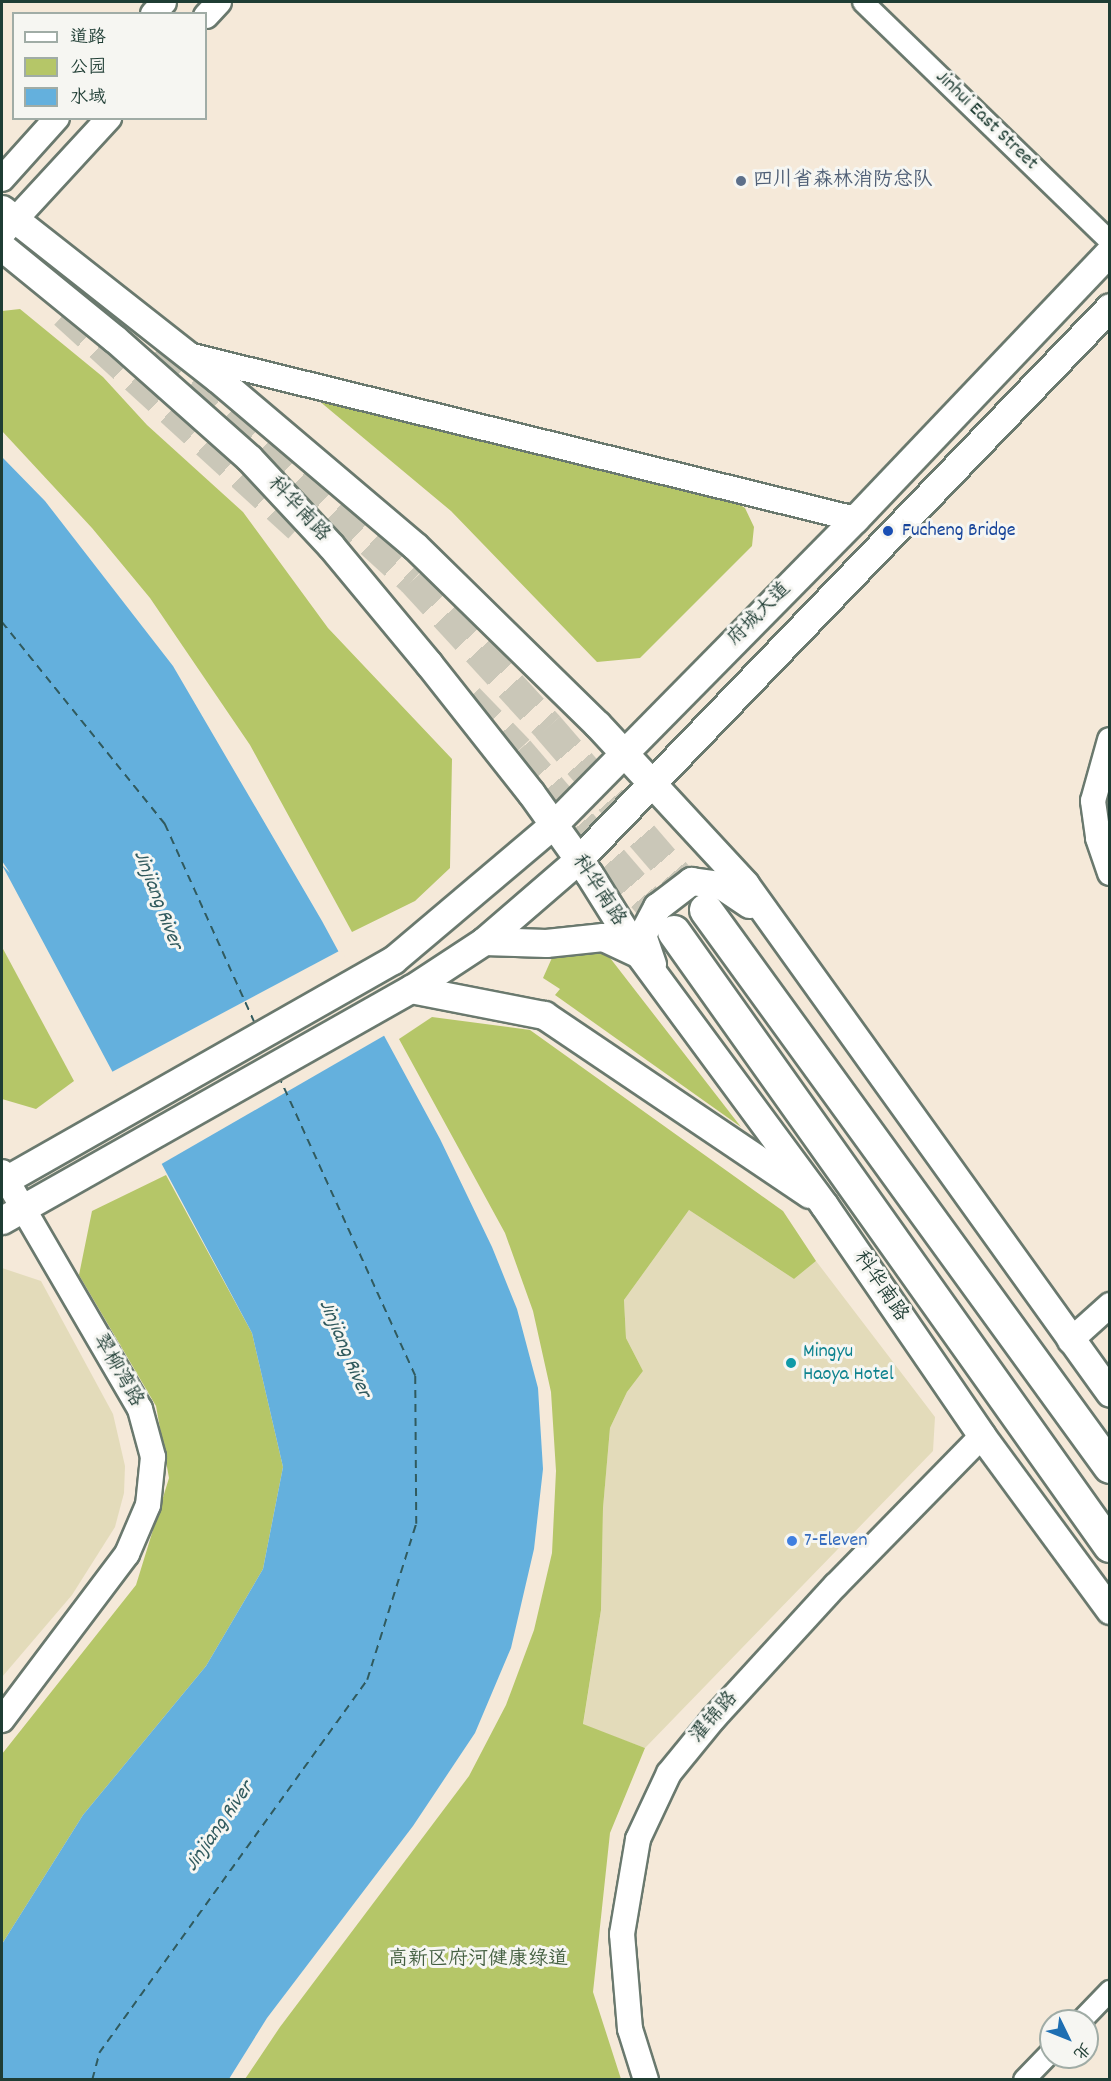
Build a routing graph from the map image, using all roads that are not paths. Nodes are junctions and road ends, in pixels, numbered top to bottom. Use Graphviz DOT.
graph roads {
  1 [pos="219,2"];
  2 [pos="863,2"];
  3 [pos="207,15"];
  4 [pos="55,120"];
  5 [pos="107,120"];
  6 [pos="2,179"];
  7 [pos="6,221"];
  8 [pos="1110,241"];
  9 [pos="2,247"];
  10 [pos="1110,251"];
  11 [pos="1110,307"];
  12 [pos="186,354"];
  13 [pos="855,519"];
  14 [pos="1110,740"];
  15 [pos="623,752"];
  16 [pos="653,784"];
  17 [pos="553,825"];
  18 [pos="578,860"];
  19 [pos="1110,873"];
  20 [pos="706,910"];
  21 [pos="768,916"];
  22 [pos="674,932"];
  23 [pos="484,941"];
  24 [pos="639,954"];
  25 [pos="657,978"];
  26 [pos="411,989"];
  27 [pos="3,1178"];
  28 [pos="824,1205"];
  29 [pos="12,1214"];
  30 [pos="1110,1305"];
  31 [pos="1070,1341"];
  32 [pos="1110,1393"];
  33 [pos="982,1436"];
  34 [pos="1110,1467"];
  35 [pos="1110,1546"];
  36 [pos="1110,1610"];
  37 [pos="2,1720"];
  38 [pos="1110,1991"];
  39 [pos="1093,2009"];
  40 [pos="1039,2064"];
  41 [pos="646,2079"];
  42 [pos="1024,2079"];
  1 -- 3 [label="street"];
  2 -- 8 [label="street, Jinhui East Street"];
  4 -- 6 [label="street"];
  5 -- 7 [label="street"];
  7 -- 12 [label="main road"];
  9 -- 17 [label="main road, 科华南路"];
  10 -- 13 [label="main road, 府城大道"];
  11 -- 16 [label="main road, 府城大道"];
  12 -- 13 [label="street"];
  12 -- 15 [label="main road"];
  13 -- 15 [label="main road, 府城大道"];
  14 -- 19 [label="street"];
  15 -- 16 [label="main road"];
  15 -- 17 [label="main road, 府城大道"];
  16 -- 18 [label="main road, 府城大道"];
  16 -- 21 [label="main road"];
  17 -- 18 [label="main road, 科华南路"];
  17 -- 27 [label="main road, 府城大道"];
  18 -- 23 [label="main road, 府城大道"];
  18 -- 24 [label="main road, 科华南路"];
  20 -- 34 [label="highway"];
  21 -- 25 [label="main road"];
  21 -- 31 [label="main road"];
  22 -- 35 [label="highway, 科华南路"];
  23 -- 24 [label="main road"];
  23 -- 26 [label="main road, 府城大道"];
  24 -- 25 [label="main road, 科华南路"];
  25 -- 28 [label="main road, 科华南路"];
  26 -- 28 [label="main road"];
  26 -- 29 [label="main road, 府城大道"];
  27 -- 29 [label="street, 翠柳湾路"];
  28 -- 33 [label="main road, 科华南路"];
  29 -- 37 [label="street, 翠柳湾路"];
  30 -- 31 [label="street"];
  31 -- 32 [label="main road"];
  33 -- 36 [label="main road, 科华南路"];
  33 -- 41 [label="street, 濯锦路"];
  38 -- 39 [label="street"];
  40 -- 42 [label="street"];
}
